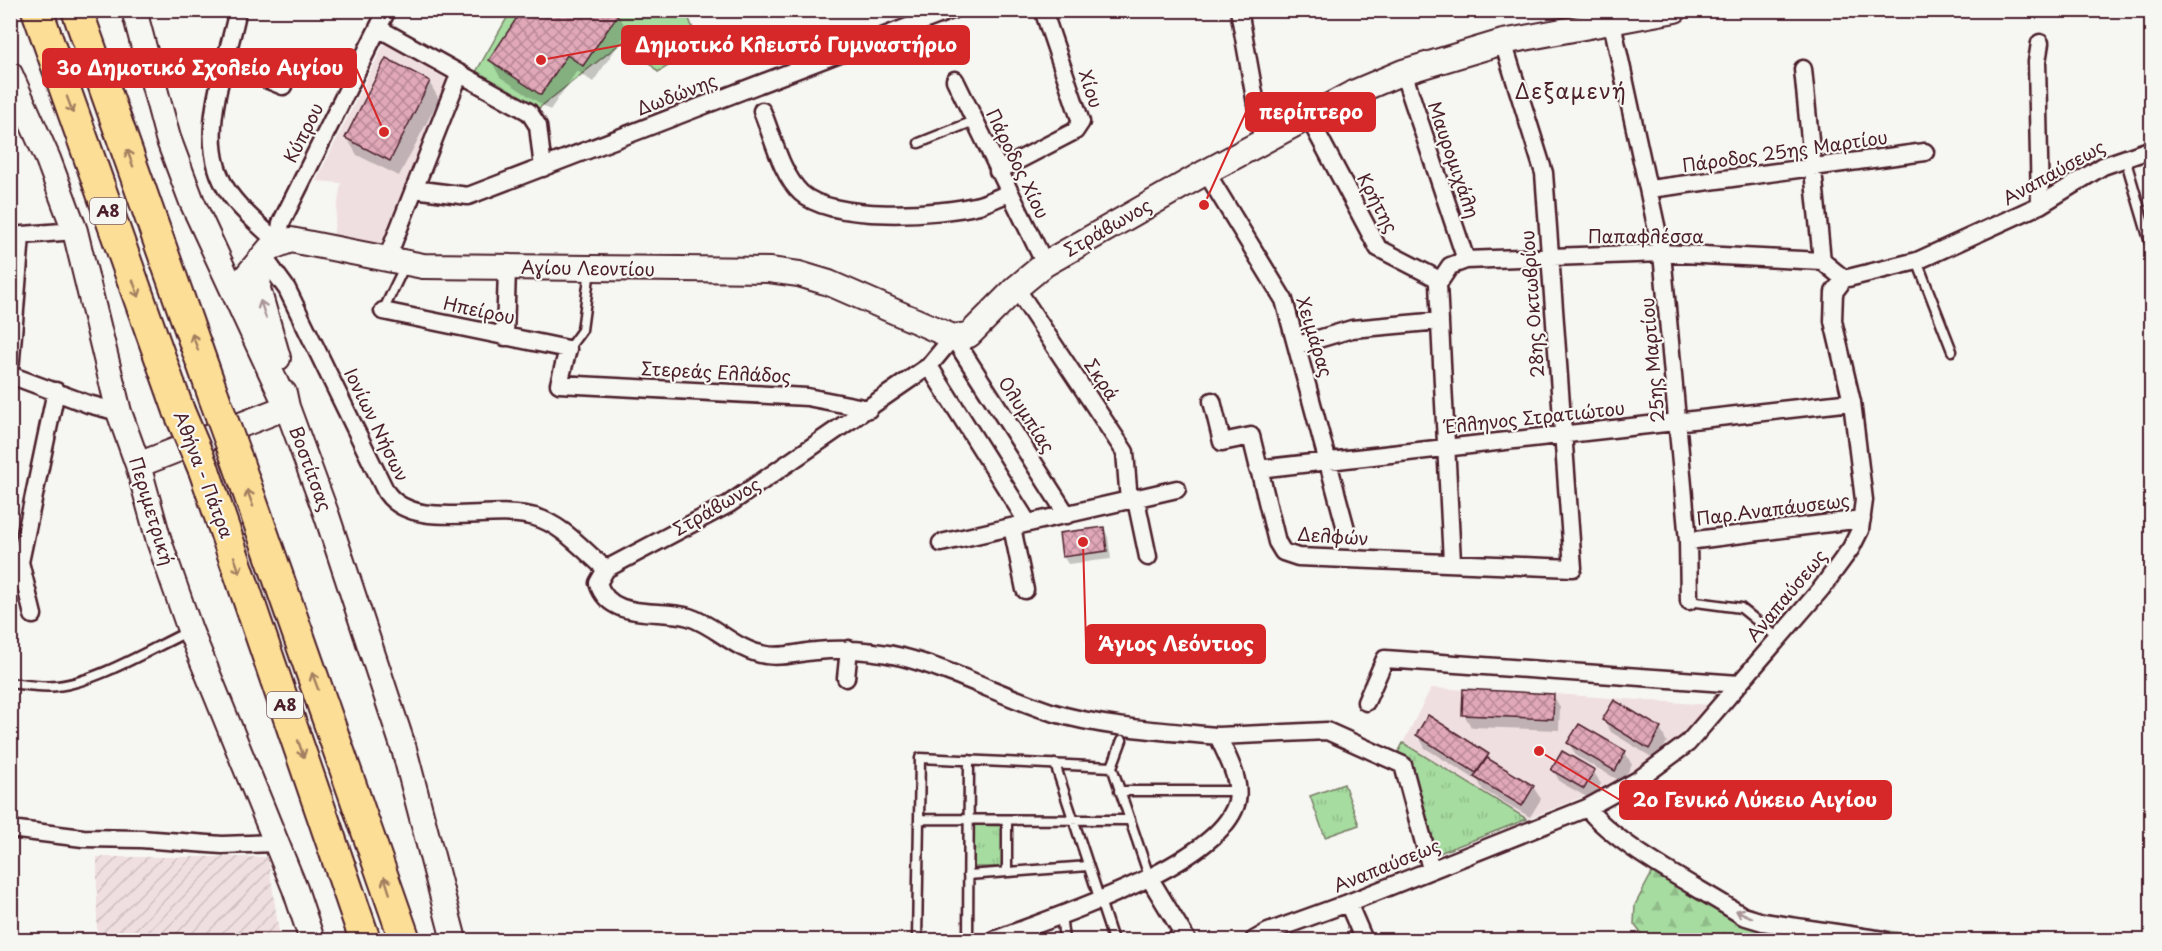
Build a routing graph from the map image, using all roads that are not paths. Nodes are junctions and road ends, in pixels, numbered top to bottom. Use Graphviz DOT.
graph roads {
  1 [pos="37,10"];
  2 [pos="77,10"];
  3 [pos="134,10"];
  4 [pos="387,10"];
  5 [pos="952,10"];
  6 [pos="1043,10"];
  7 [pos="1675,10"];
  8 [pos="1240,11"];
  9 [pos="239,13"];
  10 [pos="1612,23"];
  11 [pos="378,28"];
  12 [pos="1503,42"];
  13 [pos="2040,43"];
  14 [pos="226,63"];
  15 [pos="1803,69"];
  16 [pos="1403,72"];
  17 [pos="10,74"];
  18 [pos="459,75"];
  19 [pos="955,80"];
  20 [pos="284,86"];
  21 [pos="762,111"];
  22 [pos="1308,116"];
  23 [pos="974,121"];
  24 [pos="920,143"];
  25 [pos="1263,143"];
  26 [pos="2151,149"];
  27 [pos="1925,152"];
  28 [pos="2124,158"];
  29 [pos="543,168"];
  30 [pos="1813,168"];
  31 [pos="998,171"];
  32 [pos="1206,172"];
  33 [pos="414,189"];
  34 [pos="1650,189"];
  35 [pos="1009,193"];
  36 [pos="2040,205"];
  37 [pos="75,231"];
  38 [pos="16,236"];
  39 [pos="2151,250"];
  40 [pos="1662,253"];
  41 [pos="267,254"];
  42 [pos="1548,258"];
  43 [pos="1466,260"];
  44 [pos="1822,261"];
  45 [pos="1917,261"];
  46 [pos="396,263"];
  47 [pos="1045,264"];
  48 [pos="507,268"];
  49 [pos="590,270"];
  50 [pos="1442,276"];
  51 [pos="1844,279"];
  52 [pos="232,286"];
  53 [pos="1016,288"];
  54 [pos="383,311"];
  55 [pos="1440,321"];
  56 [pos="505,337"];
  57 [pos="953,337"];
  58 [pos="1298,345"];
  59 [pos="568,349"];
  60 [pos="1952,351"];
  61 [pos="929,366"];
  62 [pos="10,373"];
  63 [pos="56,391"];
  64 [pos="1212,401"];
  65 [pos="1852,402"];
  66 [pos="287,406"];
  67 [pos="869,409"];
  68 [pos="119,412"];
  69 [pos="1678,423"];
  70 [pos="1562,435"];
  71 [pos="1446,448"];
  72 [pos="1329,461"];
  73 [pos="138,465"];
  74 [pos="1258,469"];
  75 [pos="1177,489"];
  76 [pos="1133,500"];
  77 [pos="1067,515"];
  78 [pos="1862,519"];
  79 [pos="1020,525"];
  80 [pos="1346,529"];
  81 [pos="1688,540"];
  82 [pos="941,543"];
  83 [pos="1148,557"];
  84 [pos="1452,562"];
  85 [pos="1574,568"];
  86 [pos="606,569"];
  87 [pos="1025,590"];
  88 [pos="1689,601"];
  89 [pos="33,615"];
  90 [pos="190,630"];
  91 [pos="1777,637"];
  92 [pos="849,649"];
  93 [pos="846,678"];
  94 [pos="10,683"];
  95 [pos="1739,684"];
  96 [pos="1366,702"];
  97 [pos="1218,736"];
  98 [pos="1122,740"];
  99 [pos="969,760"];
  100 [pos="1055,764"];
  101 [pos="1112,767"];
  102 [pos="1119,791"];
  103 [pos="1238,791"];
  104 [pos="1587,808"];
  105 [pos="920,819"];
  106 [pos="968,819"];
  107 [pos="1007,820"];
  108 [pos="1073,820"];
  109 [pos="1128,820"];
  110 [pos="10,829"];
  111 [pos="275,843"];
  112 [pos="1088,866"];
  113 [pos="1431,869"];
  114 [pos="1006,872"];
  115 [pos="968,875"];
  116 [pos="1150,879"];
  117 [pos="1099,899"];
  118 [pos="1348,903"];
  119 [pos="1061,914"];
  120 [pos="1184,936"];
  121 [pos="312,940"];
  122 [pos="365,940"];
  123 [pos="405,940"];
  124 [pos="454,940"];
  125 [pos="916,940"];
  126 [pos="968,940"];
  127 [pos="994,940"];
  128 [pos="1064,940"];
  129 [pos="1113,940"];
  130 [pos="1166,940"];
  131 [pos="1254,940"];
  132 [pos="1364,940"];
  133 [pos="1883,940"];
  1 -- 122 [label="highway, Αθήνα - Πάτρα / Α8, one-way, bridge"];
  123 -- 2 [label="highway, Αθήνα - Πάτρα / Α8, one-way, bridge"];
  3 -- 52 [label="street, Βοστίτσας"];
  4 -- 11 [label="street, Κύπρου"];
  5 -- 29 [label="street, Δωδώνης"];
  6 -- 31 [label="street, Χίου"];
  7 -- 10 [label="street, Στράβωνος"];
  8 -- 25 [label="street"];
  9 -- 14 [label="street, Ιονίων Νήσων"];
  10 -- 12 [label="street, Στράβωνος"];
  10 -- 34 [label="street, 25ης Μαρτίου"];
  11 -- 18 [label="street"];
  11 -- 41 [label="street, Κύπρου"];
  12 -- 16 [label="street, Στράβωνος"];
  12 -- 42 [label="street, 28ης Οκτωβρίου"];
  13 -- 36 [label="street"];
  14 -- 20 [label="street"];
  14 -- 41 [label="street, Ιονίων Νήσων"];
  15 -- 30 [label="street"];
  16 -- 22 [label="street, Στράβωνος"];
  16 -- 43 [label="street, Μαυρομιχάλη"];
  17 -- 37 [label="street, Περιμετρική"];
  18 -- 29 [label="street"];
  18 -- 33 [label="street"];
  19 -- 23 [label="street, Πάροδος Χίου"];
  21 -- 35 [label="street"];
  22 -- 25 [label="street, Στράβωνος"];
  22 -- 50 [label="street, Κρήτης"];
  23 -- 24 [label="lane"];
  23 -- 31 [label="street, Πάροδος Χίου"];
  25 -- 32 [label="street, Στράβωνος"];
  26 -- 28 [label="street, Αναπαύσεως"];
  27 -- 30 [label="street, Πάροδος 25ης Μαρτίου"];
  28 -- 36 [label="street, Αναπαύσεως"];
  28 -- 39 [label="lane"];
  29 -- 33 [label="street, Δωδώνης"];
  30 -- 34 [label="street, Πάροδος 25ης Μαρτίου"];
  30 -- 44 [label="street"];
  31 -- 35 [label="street, Πάροδος Χίου"];
  32 -- 47 [label="street, Στράβωνος"];
  32 -- 58 [label="street, Χειμάρας"];
  33 -- 46 [label="street"];
  34 -- 40 [label="street, 25ης Μαρτίου"];
  35 -- 47 [label="street, Πάροδος Χίου"];
  36 -- 45 [label="street, Αναπαύσεως"];
  37 -- 38 [label="street"];
  37 -- 68 [label="street, Περιμετρική"];
  38 -- 62 [label="street"];
  40 -- 42 [label="street, Παπαφλέσσα"];
  40 -- 44 [label="street, Παπαφλέσσα"];
  40 -- 69 [label="street, 25ης Μαρτίου"];
  41 -- 46 [label="street, Αγίου Λεοντίου"];
  41 -- 52 [label="street"];
  66 -- 41 [label="street, one-way"];
  41 -- 86 [label="street, Ιονίων Νήσων"];
  42 -- 43 [label="street, Παπαφλέσσα"];
  42 -- 70 [label="street, 28ης Οκτωβρίου"];
  43 -- 50 [label="street, Παπαφλέσσα"];
  44 -- 51 [label="street"];
  45 -- 51 [label="street, Αναπαύσεως"];
  45 -- 60 [label="lane"];
  46 -- 48 [label="street, Αγίου Λεοντίου"];
  46 -- 54 [label="lane"];
  47 -- 53 [label="street, Στράβωνος"];
  48 -- 49 [label="street, Αγίου Λεοντίου"];
  48 -- 56 [label="street"];
  49 -- 57 [label="street, Αγίου Λεοντίου"];
  49 -- 59 [label="lane"];
  50 -- 55 [label="street"];
  51 -- 65 [label="street, Αναπαύσεως"];
  52 -- 66 [label="street, Βοστίτσας"];
  53 -- 57 [label="street, Στράβωνος"];
  53 -- 76 [label="street, Σκρά"];
  54 -- 56 [label="street, Ηπείρου"];
  55 -- 58 [label="street"];
  55 -- 71 [label="street"];
  56 -- 59 [label="street, Ηπείρου"];
  57 -- 61 [label="street, Στράβωνος"];
  57 -- 77 [label="street, Ολυμπίας"];
  58 -- 72 [label="street, Χειμάρας"];
  59 -- 67 [label="street, Στερεάς Ελλάδος"];
  61 -- 67 [label="street, Στράβωνος"];
  61 -- 79 [label="street"];
  62 -- 63 [label="street"];
  63 -- 68 [label="street"];
  63 -- 89 [label="street"];
  64 -- 74 [label="street, Δελφών"];
  65 -- 69 [label="street, Έλληνος Στρατιώτου"];
  65 -- 78 [label="street, Αναπαύσεως"];
  66 -- 73 [label="street"];
  66 -- 124 [label="street, Βοστίτσας"];
  67 -- 86 [label="street, Στράβωνος"];
  68 -- 73 [label="street, Περιμετρική"];
  69 -- 70 [label="street, Έλληνος Στρατιώτου"];
  69 -- 81 [label="street, 25ης Μαρτίου"];
  70 -- 71 [label="street, Έλληνος Στρατιώτου"];
  70 -- 85 [label="street, 28ης Οκτωβρίου"];
  71 -- 72 [label="street, Έλληνος Στρατιώτου"];
  71 -- 84 [label="street"];
  72 -- 74 [label="street, Έλληνος Στρατιώτου"];
  72 -- 80 [label="street, Χειμάρας"];
  73 -- 90 [label="street, Περιμετρική"];
  74 -- 84 [label="street, Δελφών"];
  75 -- 76 [label="street"];
  76 -- 77 [label="street"];
  76 -- 83 [label="street, Σκρά"];
  77 -- 79 [label="street"];
  78 -- 81 [label="street, Παρ.Αναπάυσεως"];
  78 -- 91 [label="street, Αναπαύσεως"];
  79 -- 82 [label="street"];
  79 -- 87 [label="street"];
  81 -- 88 [label="street, 25ης Μαρτίου"];
  84 -- 85 [label="street, Δελφών"];
  86 -- 92 [label="street"];
  88 -- 91 [label="lane, 25ης Μαρτίου"];
  90 -- 94 [label="lane"];
  90 -- 111 [label="street, Περιμετρική"];
  91 -- 95 [label="street, Αναπαύσεως"];
  92 -- 93 [label="street"];
  92 -- 97 [label="street"];
  95 -- 96 [label="street"];
  95 -- 104 [label="street, Αναπαύσεως"];
  97 -- 103 [label="street"];
  97 -- 113 [label="street"];
  98 -- 101 [label="lane"];
  99 -- 100 [label="lane"];
  99 -- 105 [label="lane"];
  99 -- 106 [label="lane"];
  100 -- 101 [label="lane"];
  100 -- 108 [label="lane"];
  101 -- 102 [label="lane"];
  102 -- 103 [label="lane"];
  102 -- 109 [label="lane"];
  103 -- 116 [label="street"];
  104 -- 113 [label="street, Αναπαύσεως"];
  133 -- 104 [label="street, one-way"];
  105 -- 106 [label="lane"];
  105 -- 125 [label="lane"];
  106 -- 107 [label="lane"];
  106 -- 115 [label="lane"];
  107 -- 108 [label="lane"];
  107 -- 114 [label="lane"];
  108 -- 109 [label="lane"];
  108 -- 112 [label="lane"];
  109 -- 116 [label="lane"];
  110 -- 111 [label="street"];
  111 -- 121 [label="street, Περιμετρική"];
  112 -- 114 [label="lane"];
  112 -- 117 [label="lane"];
  113 -- 118 [label="street, Αναπαύσεως"];
  114 -- 115 [label="lane"];
  115 -- 126 [label="lane"];
  116 -- 117 [label="street"];
  116 -- 120 [label="street"];
  117 -- 119 [label="street"];
  117 -- 129 [label="lane"];
  118 -- 131 [label="street, Αναπαύσεως"];
  118 -- 132 [label="street"];
  119 -- 127 [label="street"];
  119 -- 128 [label="lane"];
  120 -- 130 [label="lane"];
}
